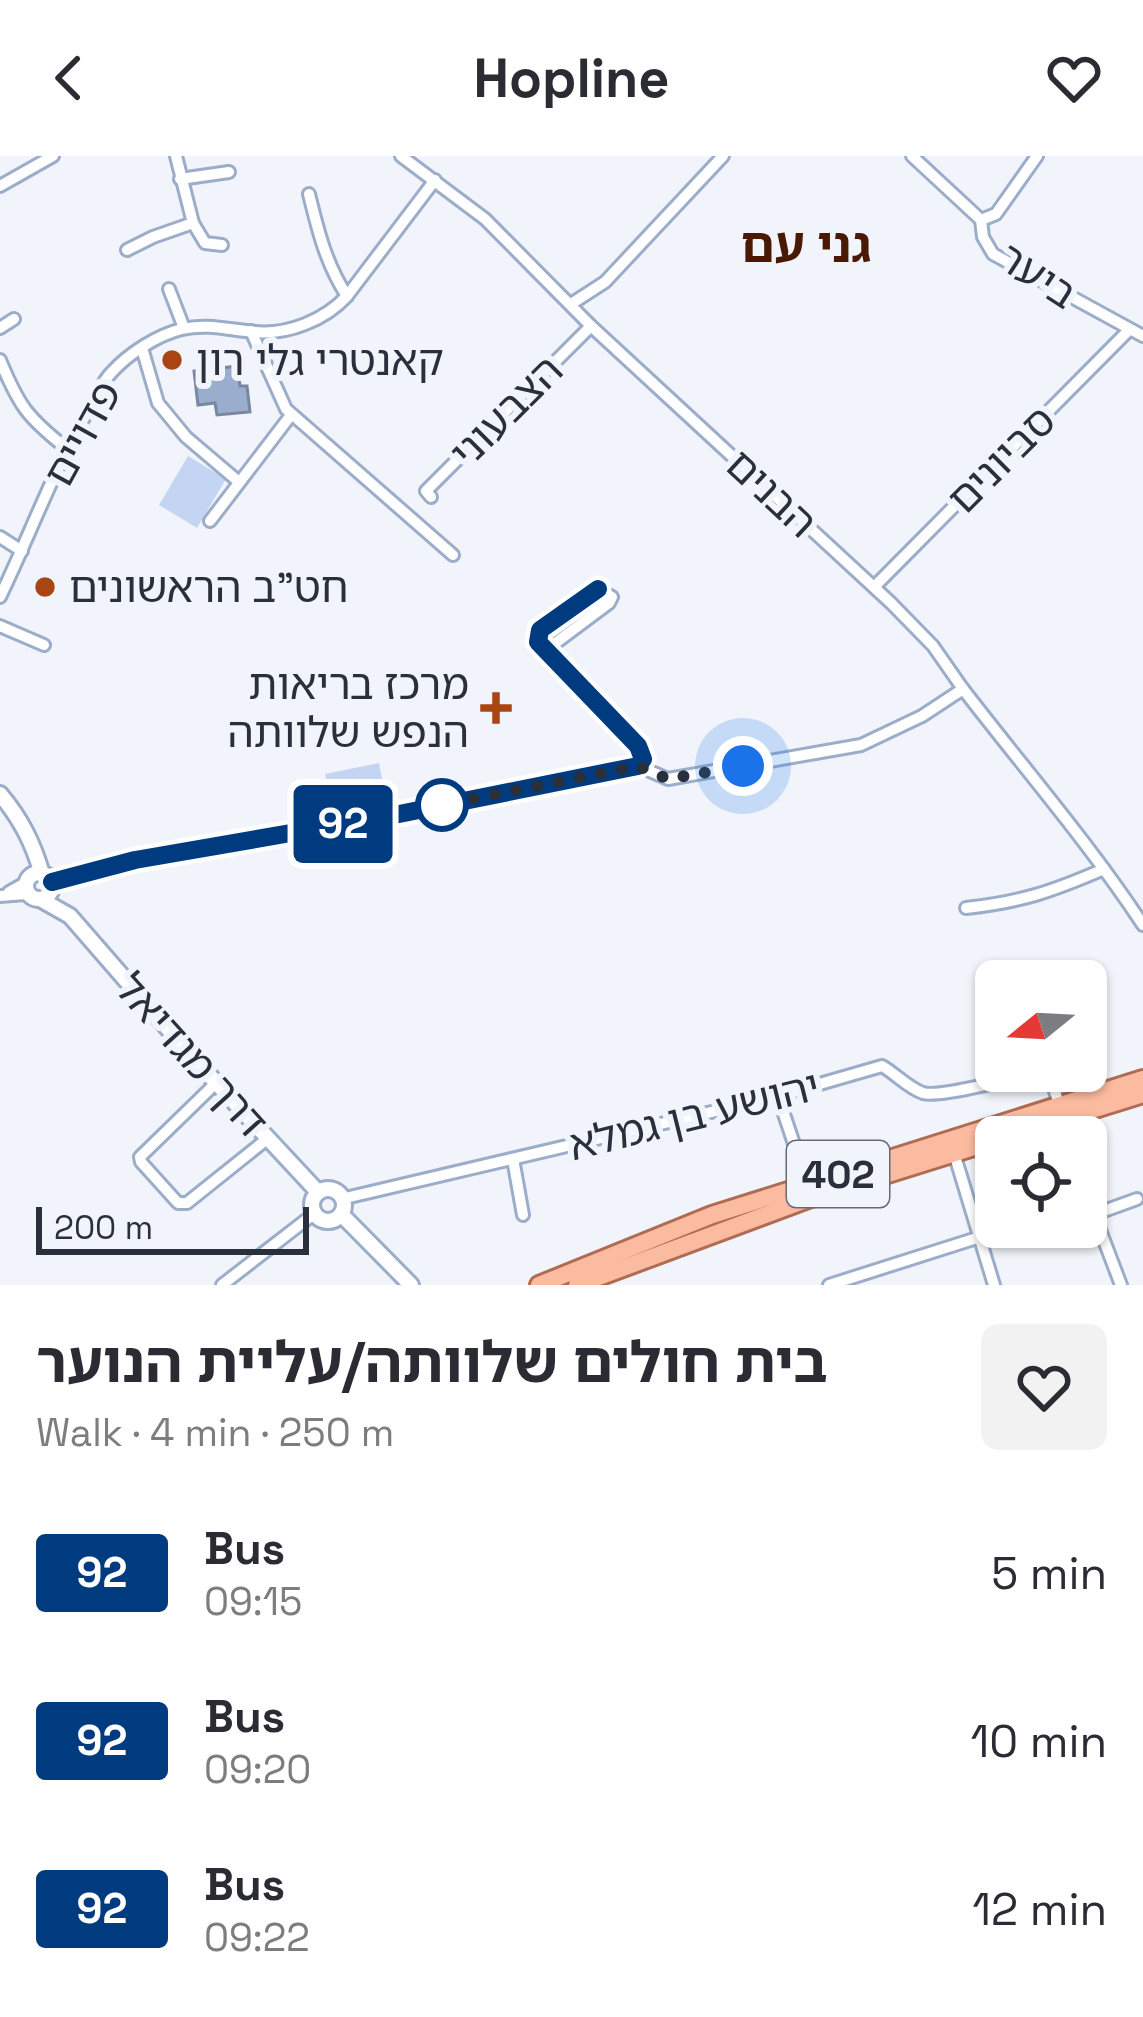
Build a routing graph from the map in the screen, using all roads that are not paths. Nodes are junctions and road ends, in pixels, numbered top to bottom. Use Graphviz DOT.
graph roads {
  1 [pos="53,156"];
  2 [pos="176,156"];
  3 [pos="401,156"];
  4 [pos="723,156"];
  5 [pos="912,156"];
  6 [pos="1037,156"];
  7 [pos="230,172"];
  8 [pos="180,179"];
  9 [pos="434,180"];
  10 [pos="0,186"];
  11 [pos="309,194"];
  12 [pos="981,220"];
  13 [pos="193,223"];
  14 [pos="222,245"];
  15 [pos="127,250"];
  16 [pos="169,289"];
  17 [pos="347,296"];
  18 [pos="571,304"];
  19 [pos="14,319"];
  20 [pos="591,326"];
  21 [pos="0,328"];
  22 [pos="184,328"];
  23 [pos="1129,330"];
  24 [pos="251,331"];
  25 [pos="1143,336"];
  26 [pos="142,348"];
  27 [pos="0,360"];
  28 [pos="291,415"];
  29 [pos="66,448"];
  30 [pos="239,482"];
  31 [pos="431,497"];
  32 [pos="211,521"];
  33 [pos="0,537"];
  34 [pos="22,551"];
  35 [pos="452,555"];
  36 [pos="874,587"];
  37 [pos="0,597"];
  38 [pos="0,626"];
  39 [pos="44,645"];
  40 [pos="546,650"];
  41 [pos="963,688"];
  42 [pos="638,766"];
  43 [pos="0,794"];
  44 [pos="0,808"];
  45 [pos="1103,869"];
  46 [pos="40,885"];
  47 [pos="0,896"];
  48 [pos="967,908"];
  49 [pos="1143,925"];
  50 [pos="1143,1079"];
  51 [pos="216,1082"];
  52 [pos="975,1087"];
  53 [pos="1055,1092"];
  54 [pos="1143,1094"];
  55 [pos="778,1096"];
  56 [pos="1061,1112"];
  57 [pos="1052,1116"];
  58 [pos="267,1139"];
  59 [pos="975,1146"];
  60 [pos="954,1153"];
  61 [pos="513,1159"];
  62 [pos="317,1191"];
  63 [pos="809,1191"];
  64 [pos="1137,1199"];
  65 [pos="342,1207"];
  66 [pos="315,1213"];
  67 [pos="523,1215"];
  68 [pos="975,1221"];
  69 [pos="975,1239"];
  70 [pos="983,1248"];
  71 [pos="222,1285"];
  72 [pos="411,1285"];
  73 [pos="539,1285"];
  74 [pos="577,1285"];
  75 [pos="829,1285"];
  76 [pos="994,1285"];
  77 [pos="1121,1285"];
  1 -- 10 [label="street"];
  2 -- 8 [label="street"];
  3 -- 9 [label="street, הבנים"];
  4 -- 18 [label="street"];
  5 -- 12 [label="street, ביער"];
  6 -- 12 [label="street"];
  7 -- 8 [label="street"];
  8 -- 13 [label="street"];
  9 -- 17 [label="street, פדויים"];
  9 -- 18 [label="street, הבנים"];
  11 -- 17 [label="street"];
  12 -- 23 [label="street, ביער"];
  13 -- 14 [label="street"];
  13 -- 15 [label="street"];
  16 -- 22 [label="street"];
  17 -- 24 [label="street, פדויים"];
  18 -- 20 [label="street, הבנים"];
  19 -- 21 [label="street"];
  20 -- 31 [label="street, הצבעוני"];
  20 -- 36 [label="street, הבנים"];
  22 -- 24 [label="street, פדויים"];
  22 -- 26 [label="street, פדויים"];
  23 -- 25 [label="street, ביער"];
  23 -- 36 [label="street, סביונים"];
  24 -- 28 [label="street"];
  26 -- 29 [label="street, פדויים"];
  26 -- 30 [label="street"];
  27 -- 29 [label="street"];
  28 -- 30 [label="street"];
  28 -- 35 [label="street"];
  29 -- 34 [label="street, פדויים"];
  30 -- 32 [label="street"];
  33 -- 34 [label="street"];
  34 -- 37 [label="street, פדויים"];
  36 -- 41 [label="street, הבנים"];
  38 -- 39 [label="street"];
  40 -- 40 [label="street"];
  40 -- 42 [label="street"];
  41 -- 42 [label="street"];
  41 -- 45 [label="street, הבנים"];
  42 -- 46 [label="street"];
  43 -- 46 [label="main road"];
  44 -- 46 [label="main road"];
  45 -- 48 [label="street"];
  45 -- 49 [label="street, הבנים"];
  46 -- 47 [label="street"];
  46 -- 51 [label="main road, דרך מגדיאל"];
  50 -- 56 [label="main road, 402"];
  51 -- 58 [label="main road, דרך מגדיאל"];
  51 -- 58 [label="street"];
  52 -- 55 [label="street, יהושע בן גמלא"];
  53 -- 56 [label="street, יהושע בן גמלא"];
  54 -- 56 [label="main road, 402"];
  55 -- 61 [label="street, יהושע בן גמלא"];
  55 -- 63 [label="street"];
  56 -- 57 [label="main road, 402"];
  56 -- 63 [label="main road, 402"];
  58 -- 62 [label="main road, דרך מגדיאל"];
  59 -- 60 [label="main road, 402"];
  60 -- 63 [label="main road, 402"];
  60 -- 68 [label="street"];
  61 -- 65 [label="street, יהושע בן גמלא"];
  61 -- 67 [label="street"];
  62 -- 65 [label="main road"];
  62 -- 66 [label="main road"];
  63 -- 73 [label="main road, 402"];
  63 -- 74 [label="main road, 402"];
  64 -- 77 [label="street"];
  65 -- 66 [label="main road"];
  65 -- 72 [label="main road"];
  66 -- 71 [label="street"];
  69 -- 75 [label="street"];
  70 -- 76 [label="street"];
}
